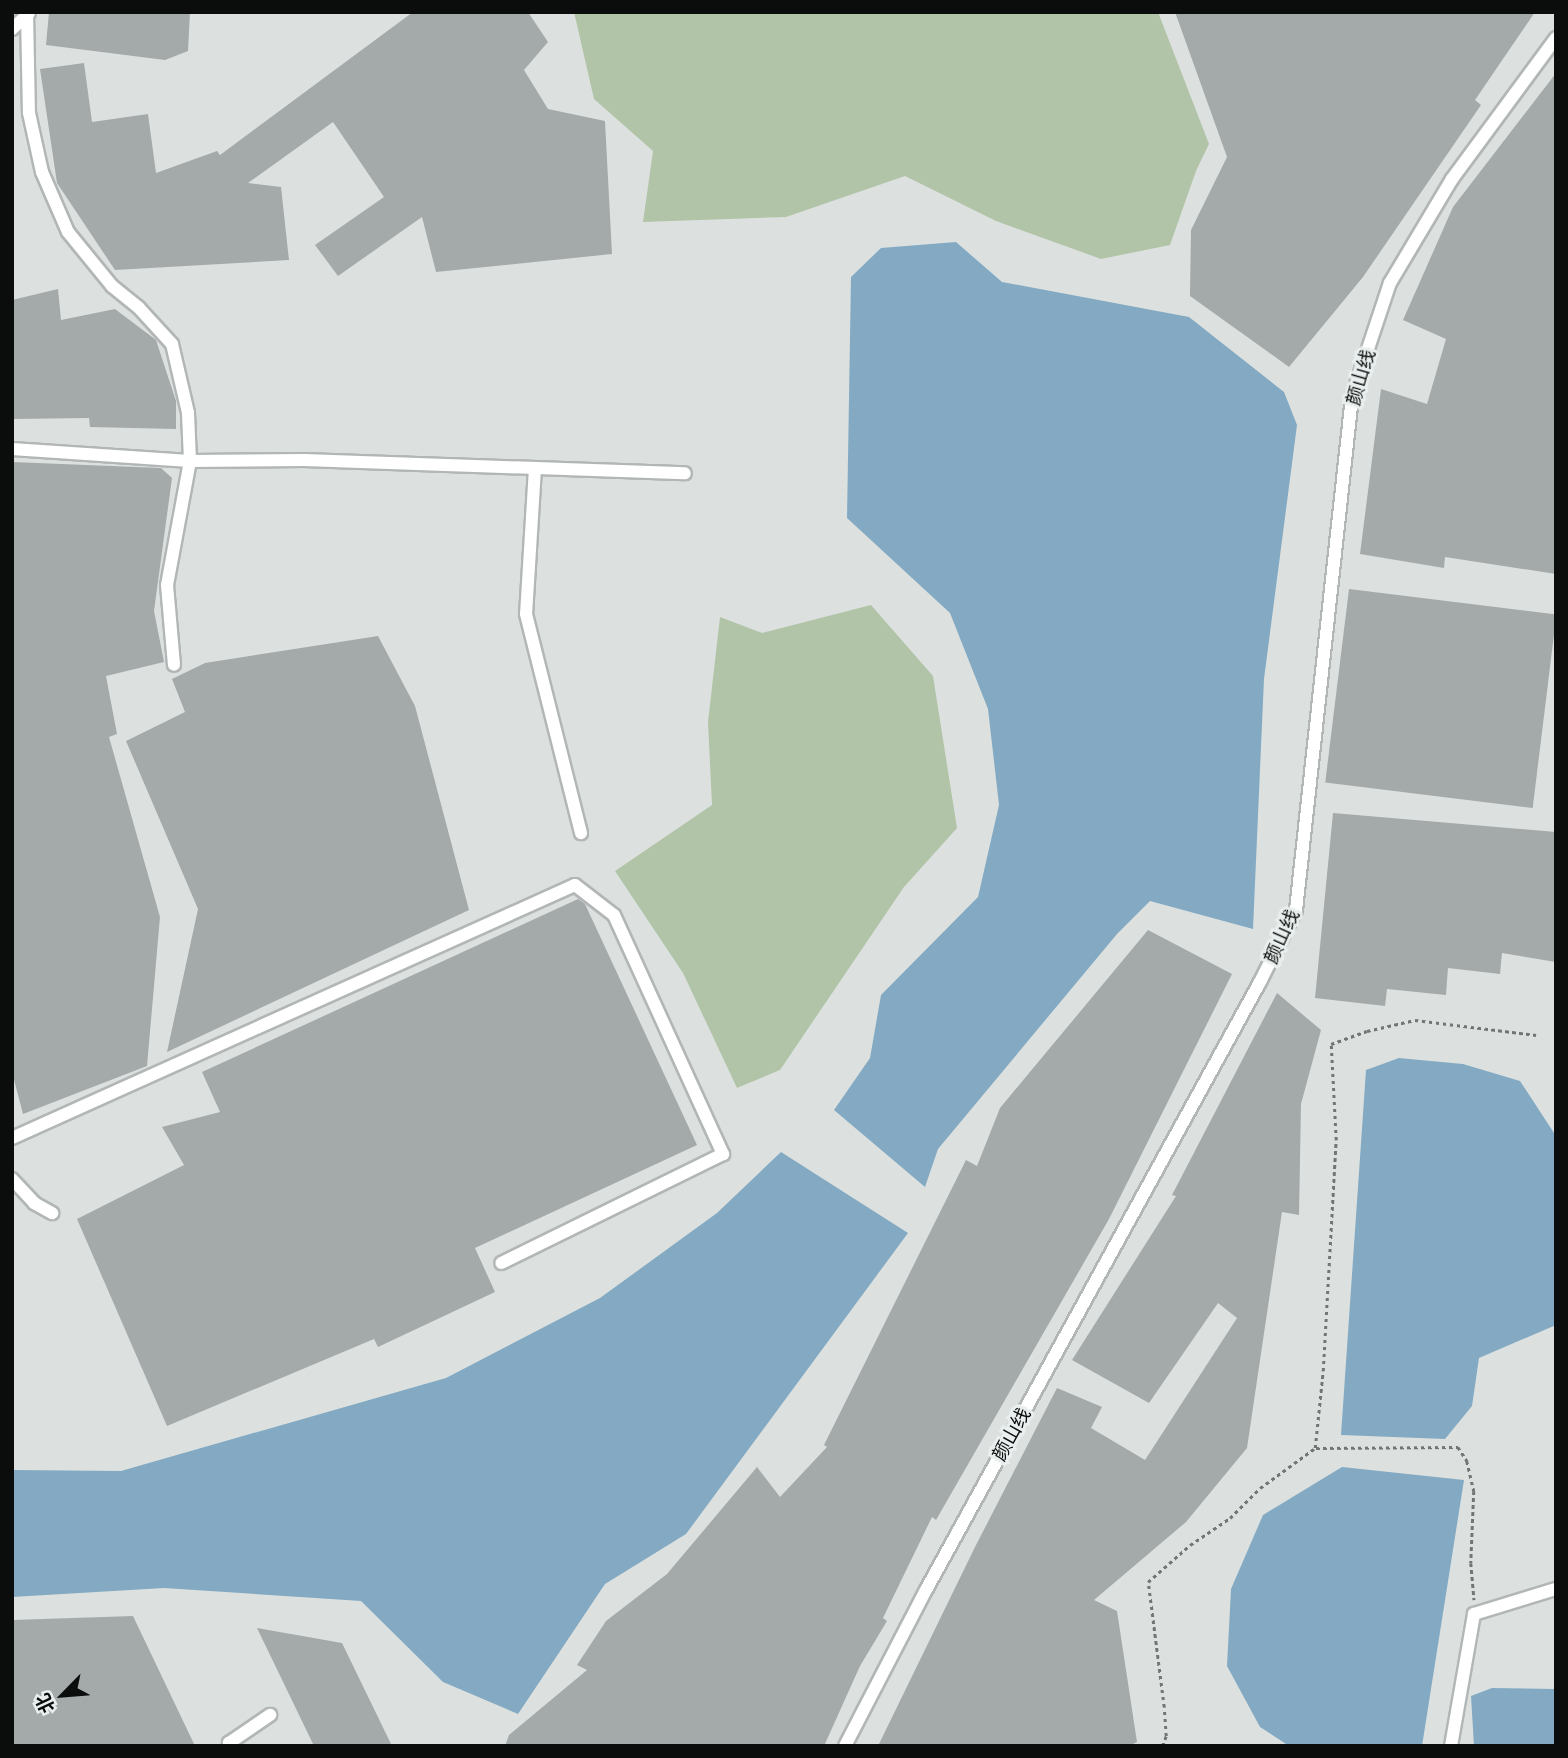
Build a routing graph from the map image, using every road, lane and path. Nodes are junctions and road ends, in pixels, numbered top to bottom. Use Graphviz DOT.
graph roads {
  1 [pos="28,13"];
  2 [pos="12,29"];
  3 [pos="1556,38"];
  4 [pos="12,449"];
  5 [pos="190,461"];
  6 [pos="535,468"];
  7 [pos="685,473"];
  8 [pos="174,665"];
  9 [pos="582,833"];
  10 [pos="1536,1035"];
  11 [pos="12,1138"];
  12 [pos="12,1179"];
  13 [pos="52,1213"];
  14 [pos="501,1263"];
  15 [pos="1314,1448"];
  16 [pos="1556,1589"];
  17 [pos="1475,1614"];
  18 [pos="270,1715"];
  19 [pos="231,1746"];
  20 [pos="845,1746"];
  21 [pos="1162,1746"];
  22 [pos="1451,1746"];
  1 -- 2 [label="street"];
  1 -- 5 [label="street"];
  3 -- 20 [label="street, 颜山线"];
  4 -- 5 [label="street"];
  5 -- 6 [label="street"];
  5 -- 8 [label="street"];
  6 -- 7 [label="street"];
  6 -- 9 [label="street"];
  10 -- 15 [label="path"];
  11 -- 14 [label="street"];
  12 -- 13 [label="street"];
  15 -- 17 [label="path"];
  15 -- 21 [label="path"];
  16 -- 17 [label="street"];
  17 -- 22 [label="street"];
  18 -- 19 [label="street"];
}
